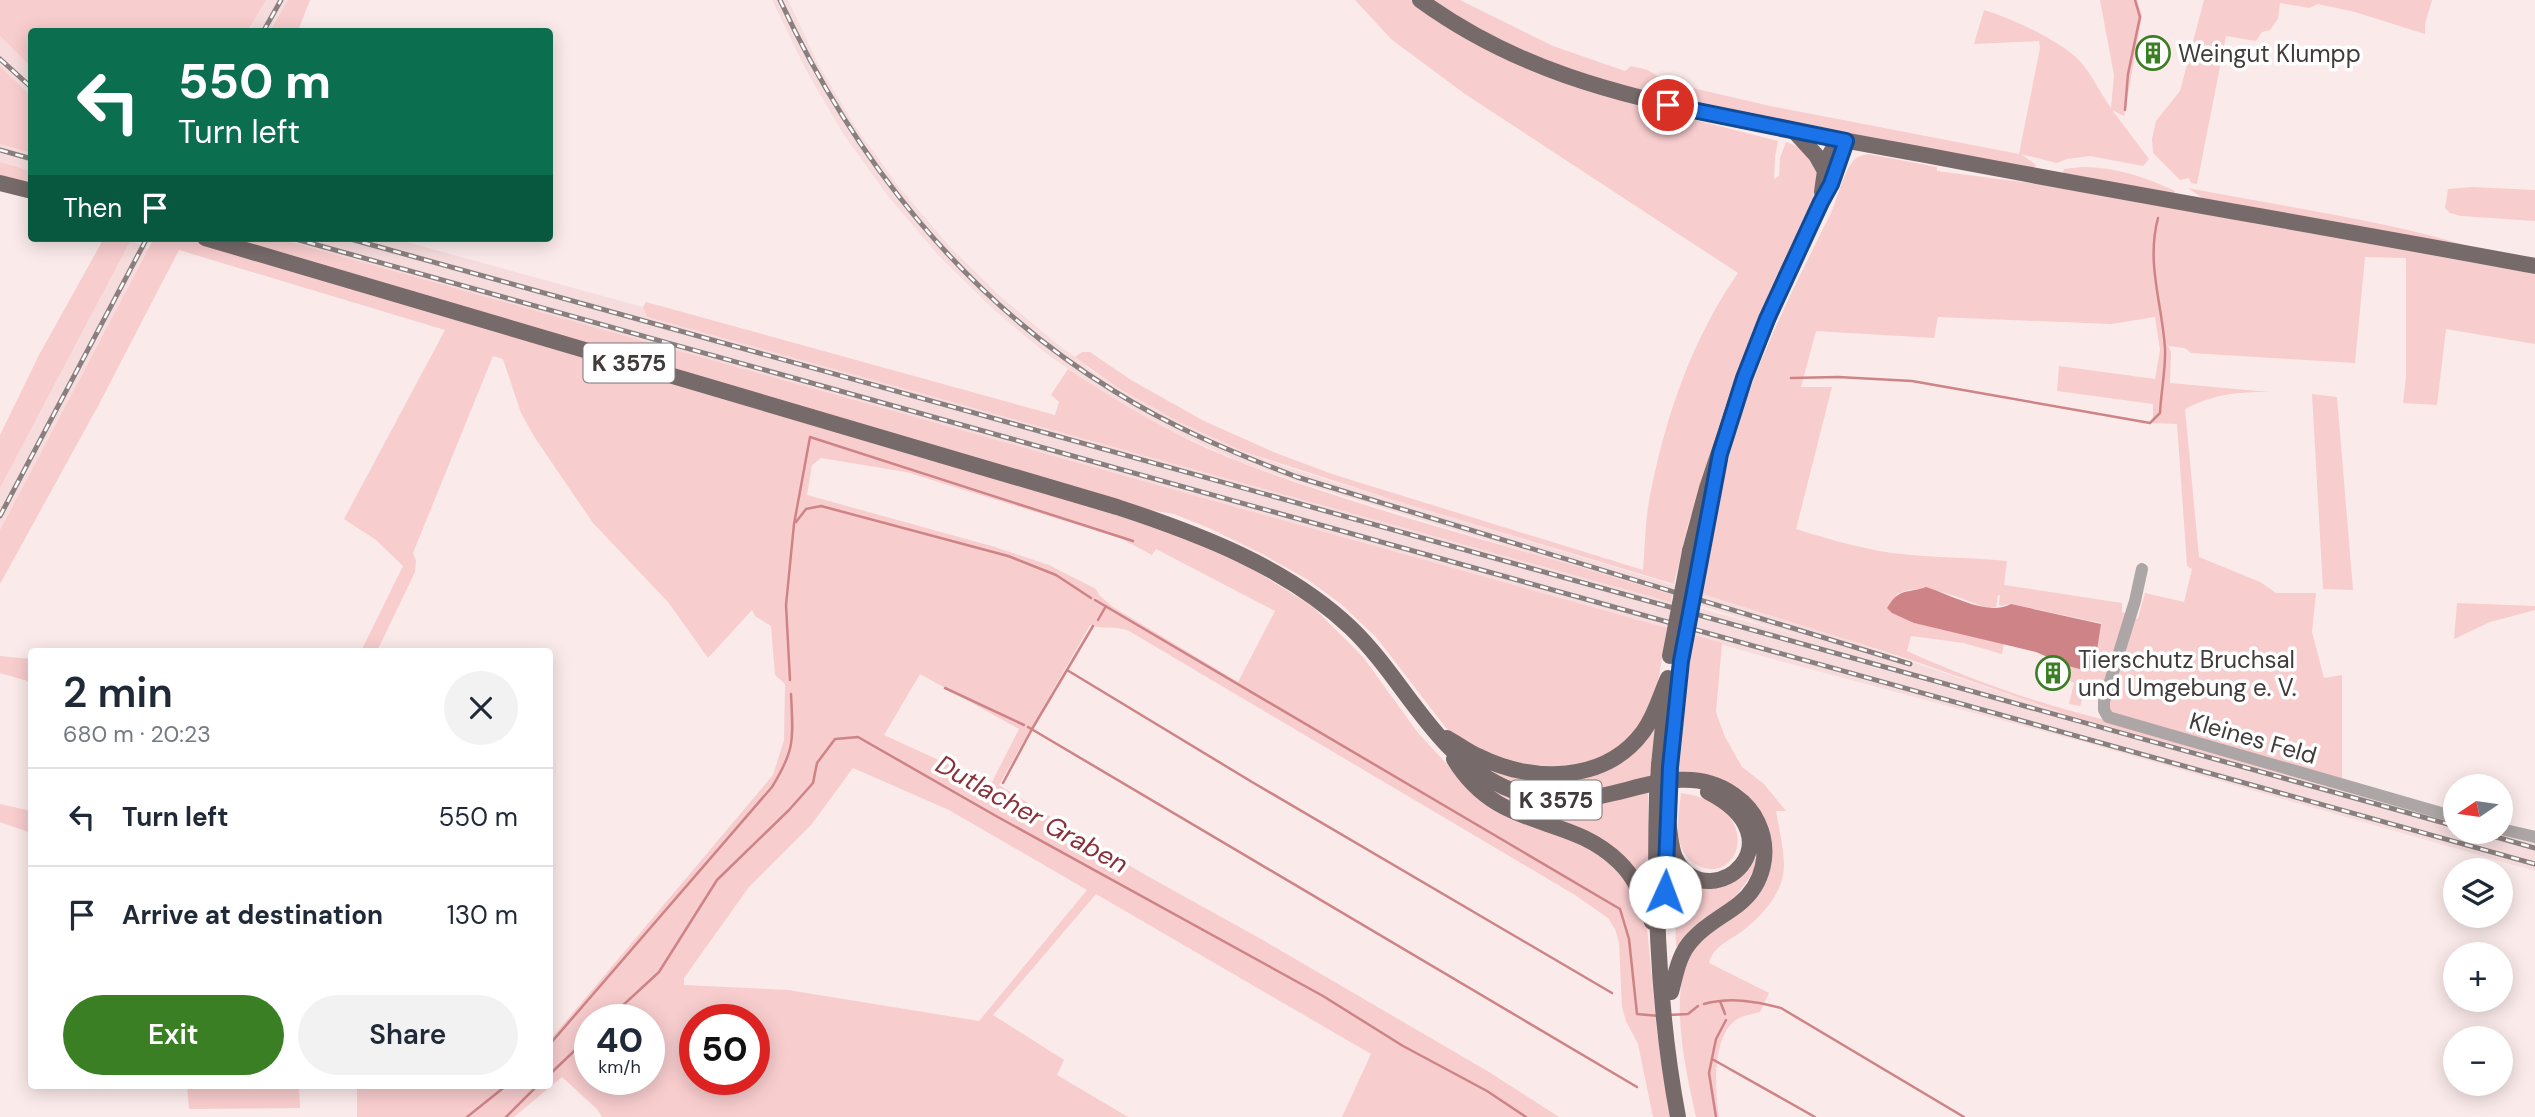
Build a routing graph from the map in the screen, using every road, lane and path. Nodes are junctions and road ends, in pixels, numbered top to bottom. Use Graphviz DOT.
graph roads {
  1 [pos="1420,0"];
  2 [pos="1794,131"];
  3 [pos="1843,140"];
  4 [pos="1825,171"];
  5 [pos="0,183"];
  6 [pos="28,190"];
  7 [pos="1821,202"];
  8 [pos="219,242"];
  9 [pos="2535,266"];
  10 [pos="2142,569"];
  11 [pos="1676,659"];
  12 [pos="1668,678"];
  13 [pos="1433,731"];
  14 [pos="1446,746"];
  15 [pos="1669,771"];
  16 [pos="1664,804"];
  17 [pos="2443,814"];
  18 [pos="2513,831"];
  19 [pos="2535,837"];
  20 [pos="1657,936"];
  21 [pos="1669,1001"];
  22 [pos="1672,1049"];
  23 [pos="1678,1117"];
  24 [pos="1688,1117"];
  1 -- 2 [label="main road"];
  2 -- 3 [label="main road"];
  2 -- 4 [label="main road"];
  3 -- 4 [label="main road"];
  3 -- 7 [label="main road"];
  3 -- 9 [label="main road"];
  4 -- 7 [label="main road"];
  5 -- 6 [label="main road"];
  7 -- 11 [label="main road, bridge"];
  8 -- 13 [label="main road, K 3575"];
  10 -- 17 [label="street, Kleines Feld"];
  11 -- 12 [label="main road"];
  11 -- 15 [label="main road"];
  12 -- 13 [label="main road"];
  12 -- 15 [label="main road"];
  13 -- 14 [label="main road, K 3575"];
  14 -- 15 [label="main road, K 3575"];
  14 -- 20 [label="main road"];
  15 -- 16 [label="main road, bridge"];
  15 -- 16 [label="main road"];
  15 -- 21 [label="main road"];
  16 -- 20 [label="main road"];
  16 -- 21 [label="main road"];
  18 -- 19 [label="street"];
  20 -- 21 [label="main road"];
  21 -- 22 [label="main road"];
  22 -- 23 [label="main road"];
  22 -- 24 [label="main road"];
}
